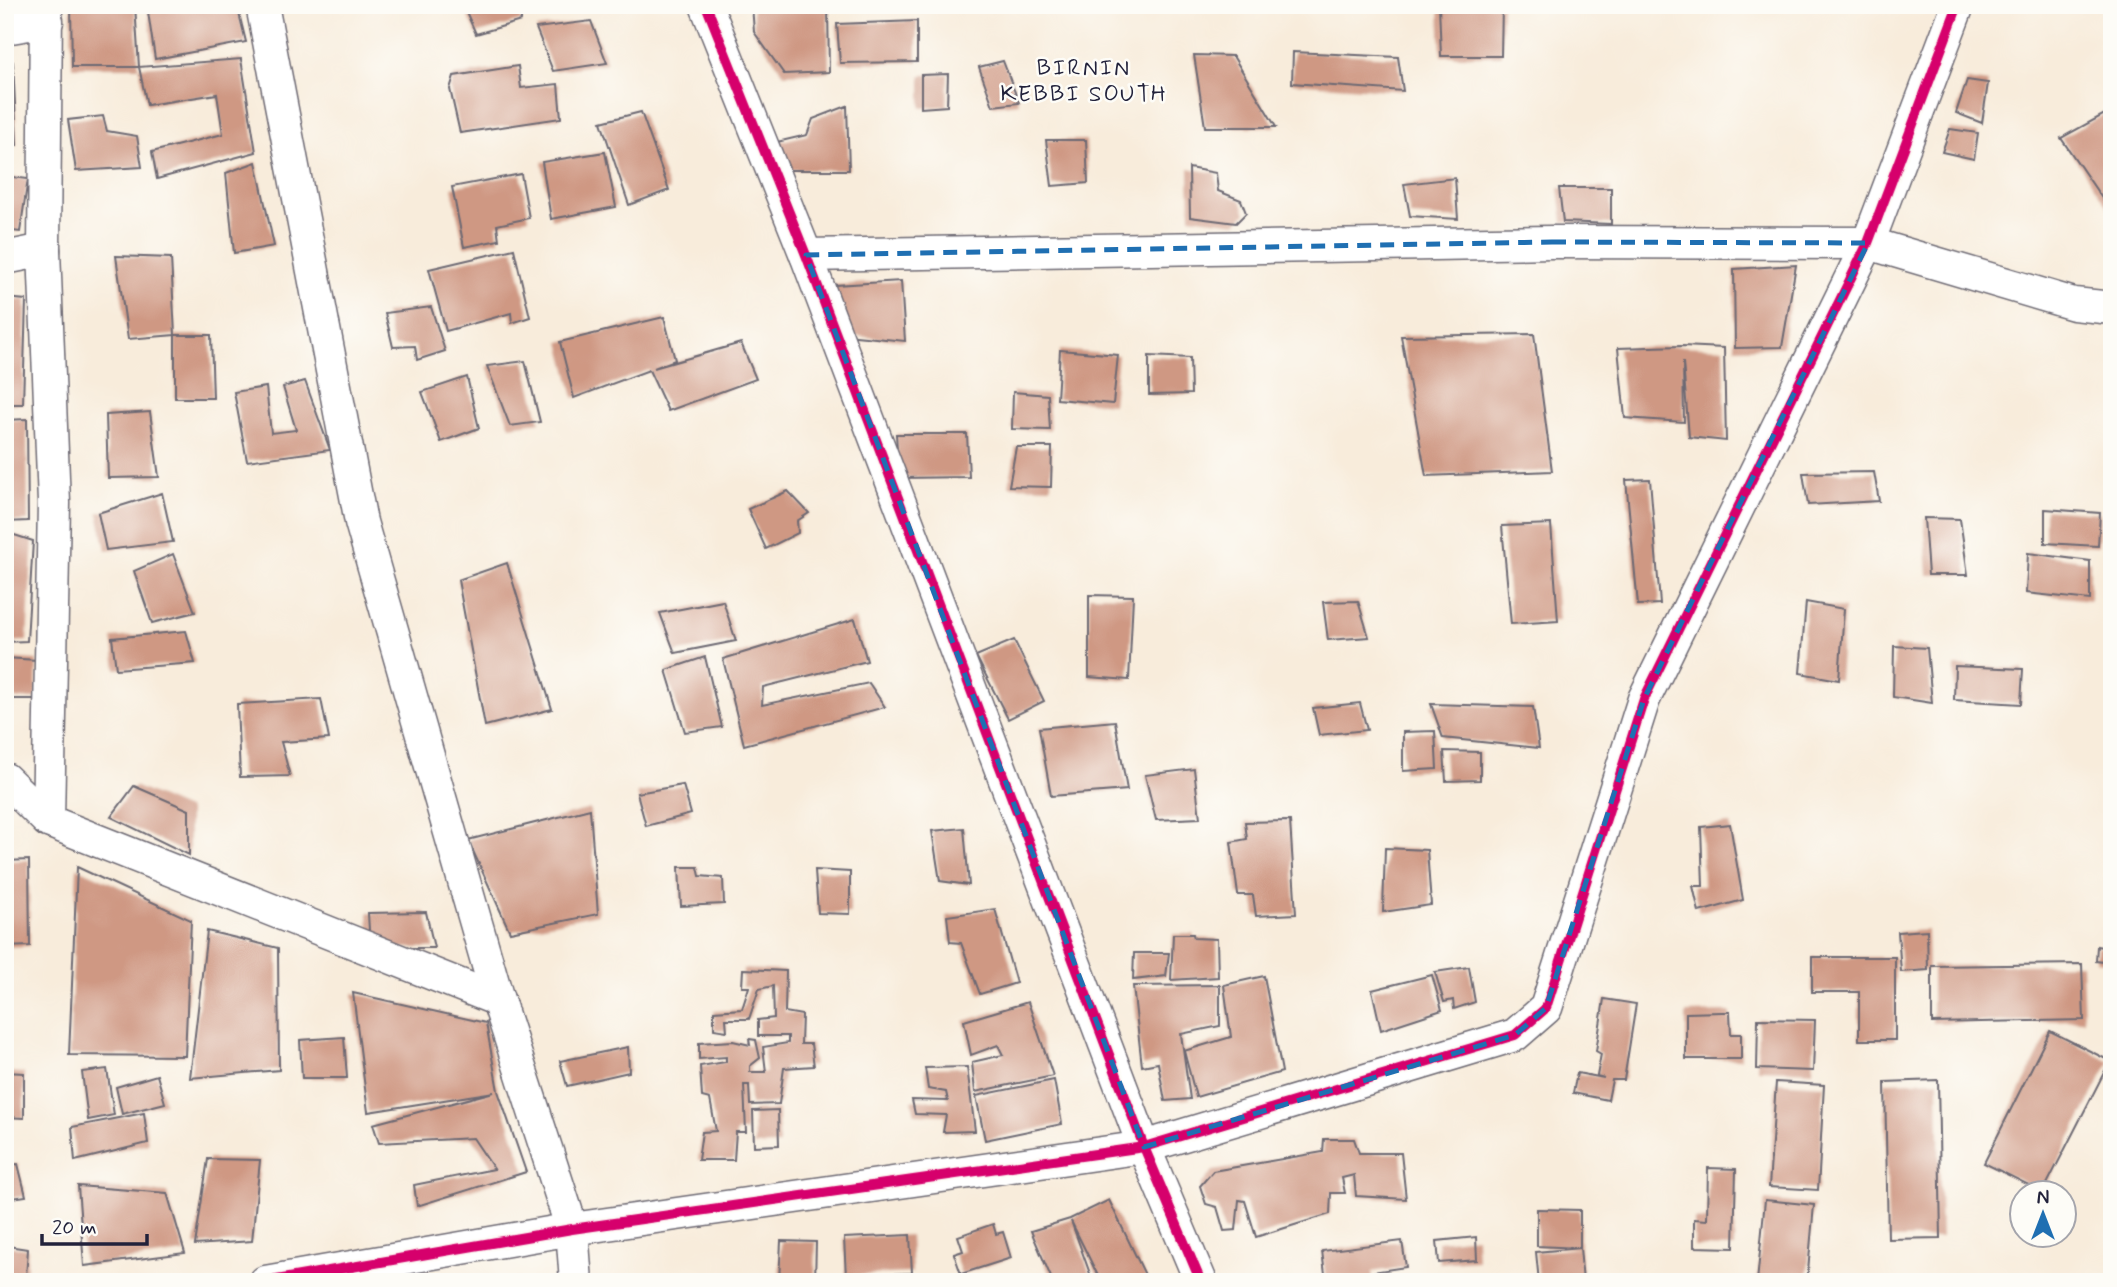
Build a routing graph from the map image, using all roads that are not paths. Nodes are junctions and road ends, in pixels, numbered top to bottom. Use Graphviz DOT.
graph roads {
  1 [pos="262,5"];
  2 [pos="705,5"];
  3 [pos="1958,5"];
  4 [pos="46,13"];
  5 [pos="5,28"];
  6 [pos="1868,243"];
  7 [pos="44,250"];
  8 [pos="806,255"];
  9 [pos="5,258"];
  10 [pos="2112,308"];
  11 [pos="5,779"];
  12 [pos="48,821"];
  13 [pos="498,1000"];
  14 [pos="1144,1147"];
  15 [pos="572,1229"];
  16 [pos="265,1282"];
  17 [pos="576,1282"];
  18 [pos="1201,1282"];
  1 -- 13 [label="street"];
  2 -- 8 [label="street"];
  3 -- 6 [label="street"];
  4 -- 5 [label="street"];
  4 -- 7 [label="street"];
  6 -- 8 [label="street"];
  6 -- 10 [label="street"];
  6 -- 14 [label="street"];
  7 -- 9 [label="street"];
  7 -- 12 [label="street"];
  8 -- 14 [label="street"];
  11 -- 12 [label="street"];
  12 -- 13 [label="street"];
  13 -- 15 [label="street"];
  14 -- 15 [label="street"];
  14 -- 18 [label="street"];
  15 -- 16 [label="street"];
  15 -- 17 [label="street"];
}
